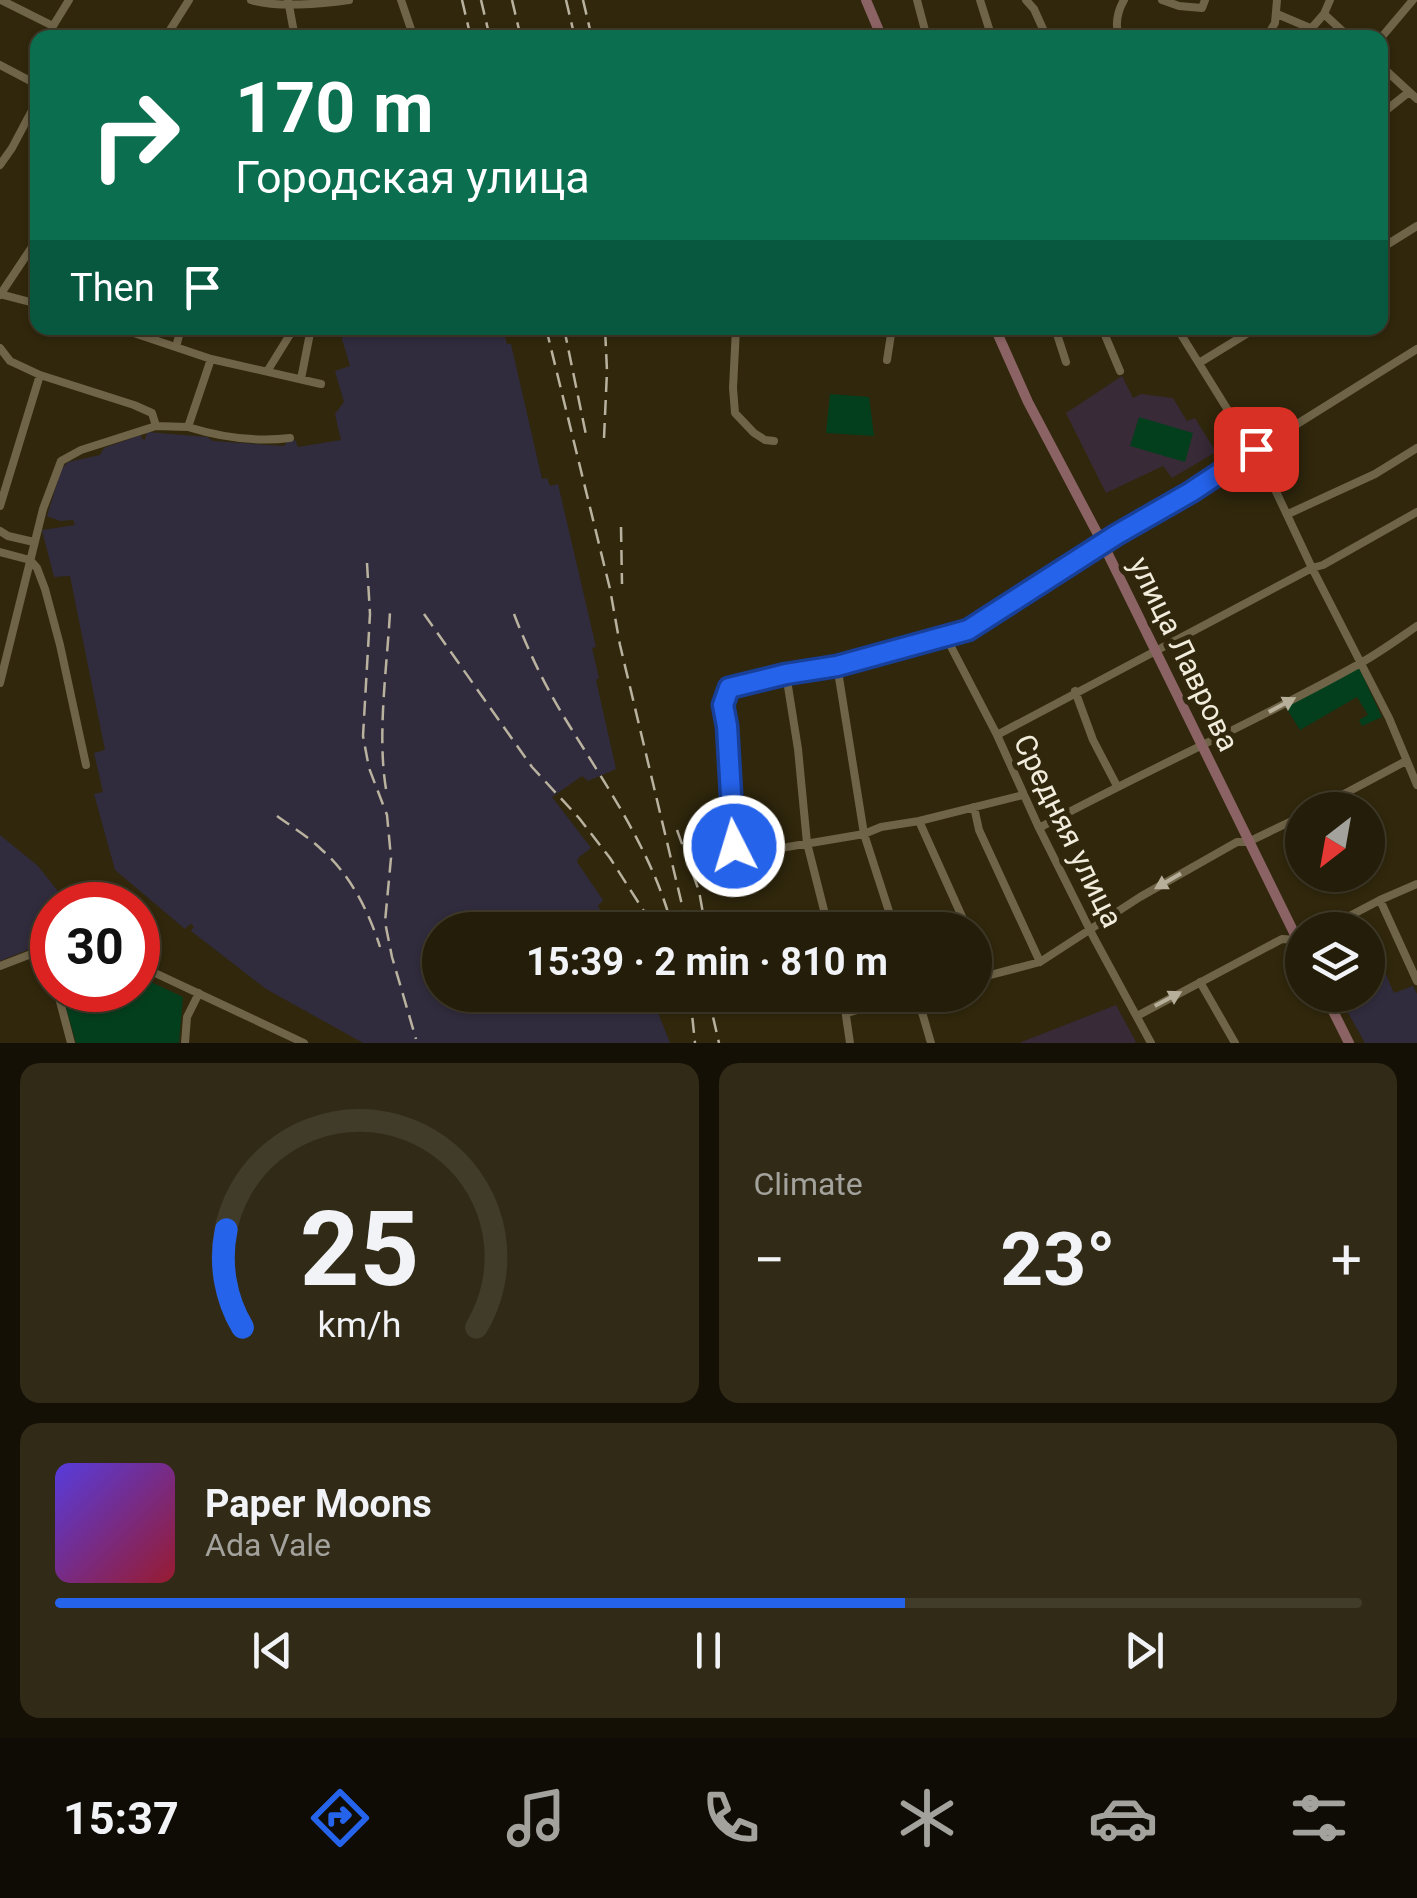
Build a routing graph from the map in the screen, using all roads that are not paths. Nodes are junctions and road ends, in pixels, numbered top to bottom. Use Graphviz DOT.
graph roads {
  1 [pos="1,0"];
  2 [pos="69,0"];
  3 [pos="188,0"];
  4 [pos="251,0"];
  5 [pos="349,0"];
  6 [pos="401,0"];
  7 [pos="866,0"];
  8 [pos="916,0"];
  9 [pos="980,0"];
  10 [pos="1026,0"];
  11 [pos="1124,0"];
  12 [pos="1162,0"];
  13 [pos="1277,0"];
  14 [pos="1330,0"];
  15 [pos="1414,0"];
  16 [pos="288,2"];
  17 [pos="1204,4"];
  18 [pos="1276,14"];
  19 [pos="1324,14"];
  20 [pos="1310,28"];
  21 [pos="170,30"];
  22 [pos="293,30"];
  23 [pos="411,30"];
  24 [pos="879,30"];
  25 [pos="925,30"];
  26 [pos="989,30"];
  27 [pos="1043,30"];
  28 [pos="1116,30"];
  29 [pos="1271,30"];
  30 [pos="1341,30"];
  31 [pos="1388,30"];
  32 [pos="0,65"];
  33 [pos="1388,72"];
  34 [pos="30,81"];
  35 [pos="1409,92"];
  36 [pos="1417,99"];
  37 [pos="1388,109"];
  38 [pos="30,114"];
  39 [pos="0,165"];
  40 [pos="1417,226"];
  41 [pos="1388,244"];
  42 [pos="30,250"];
  43 [pos="0,294"];
  44 [pos="30,302"];
  45 [pos="141,335"];
  46 [pos="179,335"];
  47 [pos="290,335"];
  48 [pos="310,335"];
  49 [pos="736,335"];
  50 [pos="891,335"];
  51 [pos="998,335"];
  52 [pos="1058,335"];
  53 [pos="1105,335"];
  54 [pos="1181,335"];
  55 [pos="1245,335"];
  56 [pos="176,346"];
  57 [pos="0,348"];
  58 [pos="1417,349"];
  59 [pos="211,358"];
  60 [pos="887,360"];
  61 [pos="1066,362"];
  62 [pos="1199,364"];
  63 [pos="268,370"];
  64 [pos="1120,371"];
  65 [pos="40,376"];
  66 [pos="301,379"];
  67 [pos="321,384"];
  68 [pos="156,426"];
  69 [pos="188,427"];
  70 [pos="290,438"];
  71 [pos="774,442"];
  72 [pos="1417,448"];
  73 [pos="1256,449"];
  74 [pos="0,506"];
  75 [pos="1417,512"];
  76 [pos="1288,514"];
  77 [pos="0,531"];
  78 [pos="34,542"];
  79 [pos="1103,544"];
  80 [pos="0,552"];
  81 [pos="30,560"];
  82 [pos="1312,568"];
  83 [pos="1416,629"];
  84 [pos="946,637"];
  85 [pos="1156,650"];
  86 [pos="1363,663"];
  87 [pos="837,666"];
  88 [pos="786,674"];
  89 [pos="0,683"];
  90 [pos="1075,691"];
  91 [pos="997,735"];
  92 [pos="1202,747"];
  93 [pos="1406,761"];
  94 [pos="86,764"];
  95 [pos="1417,784"];
  96 [pos="1116,786"];
  97 [pos="1348,792"];
  98 [pos="1023,795"];
  99 [pos="974,807"];
  100 [pos="919,821"];
  101 [pos="1285,824"];
  102 [pos="1039,828"];
  103 [pos="864,834"];
  104 [pos="1248,842"];
  105 [pos="808,843"];
  106 [pos="1417,884"];
  107 [pos="1380,900"];
  108 [pos="825,912"];
  109 [pos="889,912"];
  110 [pos="960,912"];
  111 [pos="1357,912"];
  112 [pos="1285,913"];
  113 [pos="1090,929"];
  114 [pos="1285,939"];
  115 [pos="30,955"];
  116 [pos="1040,962"];
  117 [pos="0,966"];
  118 [pos="992,974"];
  119 [pos="160,975"];
  120 [pos="1417,981"];
  121 [pos="1200,982"];
  122 [pos="199,994"];
  123 [pos="63,1012"];
  124 [pos="851,1012"];
  125 [pos="919,1012"];
  126 [pos="1334,1012"];
  127 [pos="847,1013"];
  128 [pos="1137,1016"];
  129 [pos="284,1038"];
  130 [pos="71,1043"];
  131 [pos="184,1043"];
  132 [pos="304,1043"];
  133 [pos="850,1043"];
  134 [pos="931,1043"];
  135 [pos="1151,1043"];
  136 [pos="1235,1043"];
  137 [pos="1349,1043"];
  1 -- 2 [label="street"];
  3 -- 21 [label="street"];
  4 -- 16 [label="street"];
  5 -- 16 [label="street"];
  6 -- 23 [label="street"];
  7 -- 24 [label="main road"];
  8 -- 25 [label="street"];
  9 -- 26 [label="street"];
  10 -- 27 [label="street"];
  11 -- 28 [label="street"];
  12 -- 17 [label="street"];
  13 -- 18 [label="street"];
  14 -- 19 [label="street"];
  15 -- 31 [label="street"];
  16 -- 22 [label="street"];
  18 -- 20 [label="street"];
  18 -- 29 [label="street"];
  19 -- 20 [label="street"];
  19 -- 30 [label="street"];
  32 -- 34 [label="street"];
  33 -- 35 [label="street"];
  35 -- 36 [label="street"];
  35 -- 37 [label="street"];
  38 -- 39 [label="street"];
  40 -- 41 [label="street"];
  42 -- 43 [label="street"];
  43 -- 44 [label="street"];
  45 -- 56 [label="street"];
  46 -- 56 [label="street"];
  47 -- 63 [label="street"];
  48 -- 66 [label="street"];
  49 -- 71 [label="street"];
  50 -- 60 [label="street"];
  51 -- 79 [label="main road, улица Лаврова"];
  52 -- 61 [label="street"];
  53 -- 64 [label="street"];
  54 -- 62 [label="street"];
  55 -- 62 [label="street"];
  56 -- 59 [label="street"];
  57 -- 65 [label="street"];
  58 -- 73 [label="street"];
  59 -- 63 [label="street"];
  59 -- 69 [label="street"];
  62 -- 73 [label="street"];
  63 -- 66 [label="street"];
  65 -- 68 [label="street"];
  65 -- 74 [label="street"];
  66 -- 67 [label="street"];
  68 -- 69 [label="street"];
  68 -- 78 [label="street"];
  69 -- 70 [label="street"];
  72 -- 76 [label="street"];
  73 -- 76 [label="street"];
  73 -- 79 [label="street"];
  75 -- 82 [label="street"];
  76 -- 82 [label="street"];
  77 -- 78 [label="street"];
  78 -- 81 [label="street"];
  79 -- 84 [label="street"];
  79 -- 85 [label="main road, улица Лаврова"];
  80 -- 81 [label="street"];
  81 -- 89 [label="street"];
  81 -- 94 [label="street"];
  82 -- 85 [label="street"];
  82 -- 86 [label="street"];
  83 -- 86 [label="street"];
  84 -- 87 [label="street"];
  84 -- 91 [label="street, Средняя улица"];
  85 -- 90 [label="street"];
  85 -- 92 [label="main road, улица Лаврова"];
  92 -- 86 [label="street, one-way"];
  86 -- 93 [label="street"];
  87 -- 88 [label="street"];
  87 -- 103 [label="street"];
  88 -- 105 [label="street"];
  88 -- 105 [label="street"];
  90 -- 91 [label="street"];
  90 -- 96 [label="street"];
  91 -- 98 [label="street, Средняя улица"];
  92 -- 96 [label="street"];
  92 -- 104 [label="main road, улица Лаврова"];
  93 -- 95 [label="street"];
  93 -- 97 [label="street"];
  96 -- 102 [label="street"];
  98 -- 99 [label="street"];
  98 -- 102 [label="street, Средняя улица"];
  99 -- 100 [label="street"];
  99 -- 116 [label="street"];
  100 -- 103 [label="street"];
  100 -- 110 [label="street"];
  101 -- 104 [label="street"];
  102 -- 113 [label="street, Средняя улица"];
  103 -- 105 [label="street"];
  103 -- 109 [label="street"];
  104 -- 112 [label="main road, улица Лаврова"];
  104 -- 113 [label="street, one-way"];
  105 -- 108 [label="street"];
  106 -- 107 [label="street"];
  107 -- 111 [label="street"];
  107 -- 120 [label="street"];
  113 -- 116 [label="street"];
  113 -- 128 [label="street, Средняя улица"];
  114 -- 121 [label="street"];
  115 -- 117 [label="street"];
  116 -- 118 [label="street"];
  119 -- 122 [label="street"];
  128 -- 121 [label="street, one-way"];
  121 -- 136 [label="street"];
  122 -- 129 [label="street"];
  122 -- 131 [label="street"];
  123 -- 130 [label="street"];
  124 -- 127 [label="street"];
  125 -- 134 [label="street"];
  126 -- 137 [label="main road"];
  127 -- 133 [label="street"];
  128 -- 135 [label="street, Средняя улица"];
  129 -- 132 [label="street"];
}
